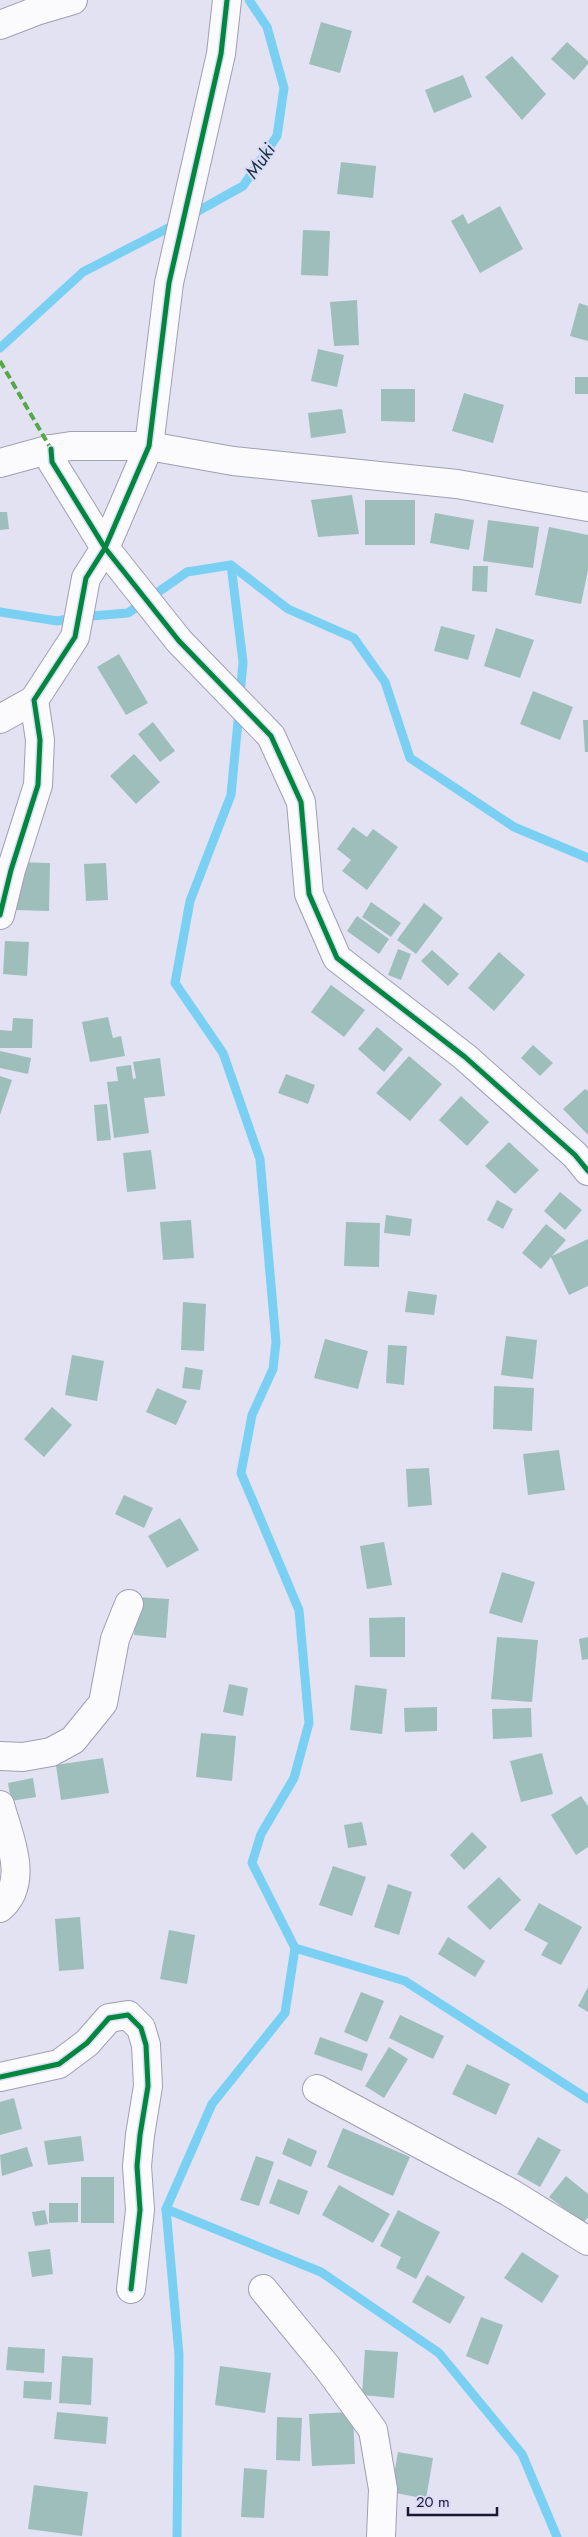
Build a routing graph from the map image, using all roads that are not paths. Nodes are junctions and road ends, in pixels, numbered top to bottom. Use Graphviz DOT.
graph roads {
  1 [pos="74,0"];
  2 [pos="227,0"];
  3 [pos="0,26"];
  4 [pos="149,446"];
  5 [pos="52,449"];
  6 [pos="0,463"];
  7 [pos="588,506"];
  8 [pos="105,548"];
  9 [pos="34,700"];
  10 [pos="0,719"];
  11 [pos="0,915"];
  12 [pos="588,1171"];
  13 [pos="129,1604"];
  14 [pos="0,1756"];
  15 [pos="0,1806"];
  16 [pos="0,1908"];
  17 [pos="0,2077"];
  18 [pos="316,2089"];
  19 [pos="588,2241"];
  20 [pos="131,2288"];
  21 [pos="263,2289"];
  22 [pos="381,2537"];
  1 -- 3 [label="street"];
  2 -- 4 [label="street"];
  4 -- 5 [label="street"];
  4 -- 7 [label="street"];
  4 -- 8 [label="street"];
  5 -- 6 [label="street"];
  5 -- 8 [label="street"];
  8 -- 9 [label="street"];
  8 -- 12 [label="street"];
  9 -- 10 [label="street"];
  9 -- 11 [label="street"];
  13 -- 14 [label="street"];
  15 -- 16 [label="street"];
  17 -- 20 [label="street"];
  18 -- 19 [label="street"];
  21 -- 22 [label="street"];
}
